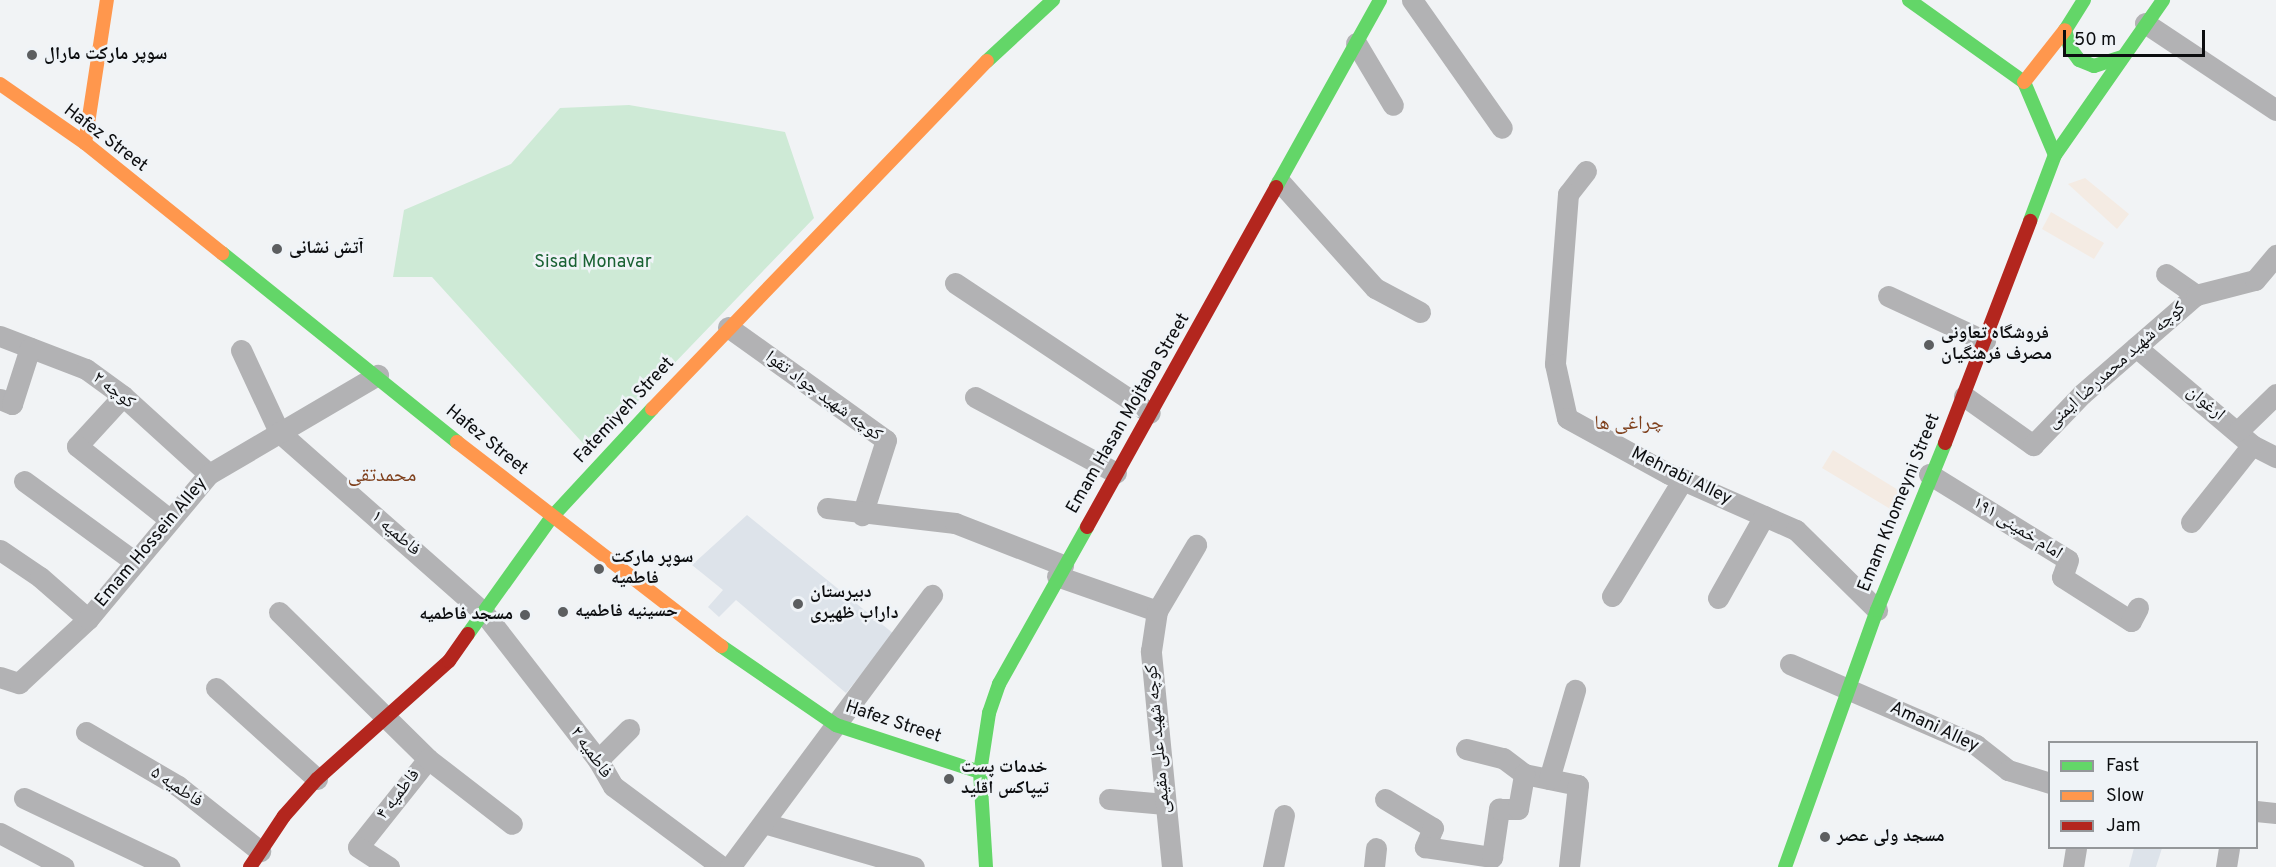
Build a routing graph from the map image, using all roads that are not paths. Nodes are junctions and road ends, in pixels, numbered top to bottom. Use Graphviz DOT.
graph roads {
  1 [pos="107,0"];
  2 [pos="1053,0"];
  3 [pos="1380,0"];
  4 [pos="1412,0"];
  5 [pos="1909,0"];
  6 [pos="2084,0"];
  7 [pos="2163,0"];
  8 [pos="2145,23"];
  9 [pos="2066,30"];
  10 [pos="1356,43"];
  11 [pos="2121,57"];
  12 [pos="2024,82"];
  13 [pos="0,84"];
  14 [pos="1393,105"];
  15 [pos="2276,110"];
  16 [pos="1502,128"];
  17 [pos="86,143"];
  18 [pos="2055,155"];
  19 [pos="1586,171"];
  20 [pos="1281,183"];
  21 [pos="2276,255"];
  22 [pos="2166,274"];
  23 [pos="955,283"];
  24 [pos="2196,295"];
  25 [pos="1888,296"];
  26 [pos="1420,312"];
  27 [pos="728,327"];
  28 [pos="0,336"];
  29 [pos="1985,341"];
  30 [pos="2136,346"];
  31 [pos="30,348"];
  32 [pos="242,350"];
  33 [pos="378,375"];
  34 [pos="2276,394"];
  35 [pos="123,396"];
  36 [pos="1964,396"];
  37 [pos="975,397"];
  38 [pos="0,399"];
  39 [pos="1150,412"];
  40 [pos="279,432"];
  41 [pos="2245,438"];
  42 [pos="2276,457"];
  43 [pos="1116,473"];
  44 [pos="209,474"];
  45 [pos="1929,474"];
  46 [pos="1683,479"];
  47 [pos="24,481"];
  48 [pos="827,508"];
  49 [pos="862,515"];
  50 [pos="1764,516"];
  51 [pos="551,518"];
  52 [pos="169,519"];
  53 [pos="2191,522"];
  54 [pos="1196,545"];
  55 [pos="0,549"];
  56 [pos="135,562"];
  57 [pos="1060,570"];
  58 [pos="933,595"];
  59 [pos="1612,596"];
  60 [pos="1718,598"];
  61 [pos="2139,608"];
  62 [pos="1158,610"];
  63 [pos="1877,610"];
  64 [pos="279,612"];
  65 [pos="484,613"];
  66 [pos="88,619"];
  67 [pos="1790,664"];
  68 [pos="0,677"];
  69 [pos="216,688"];
  70 [pos="1849,689"];
  71 [pos="1575,690"];
  72 [pos="386,717"];
  73 [pos="837,725"];
  74 [pos="629,729"];
  75 [pos="86,732"];
  76 [pos="1466,748"];
  77 [pos="428,759"];
  78 [pos="598,760"];
  79 [pos="980,772"];
  80 [pos="1524,774"];
  81 [pos="317,779"];
  82 [pos="1549,779"];
  83 [pos="2048,783"];
  84 [pos="24,798"];
  85 [pos="1110,798"];
  86 [pos="1385,799"];
  87 [pos="1165,804"];
  88 [pos="2258,812"];
  89 [pos="2276,813"];
  90 [pos="1284,815"];
  91 [pos="764,823"];
  92 [pos="512,824"];
  93 [pos="0,833"];
  94 [pos="2076,849"];
  95 [pos="2229,849"];
  96 [pos="255,859"];
  97 [pos="890,864"];
  98 [pos="64,867"];
  99 [pos="169,867"];
  100 [pos="389,867"];
  101 [pos="722,867"];
  102 [pos="730,867"];
  103 [pos="914,867"];
  104 [pos="986,867"];
  105 [pos="1172,867"];
  106 [pos="1273,867"];
  107 [pos="1569,867"];
  108 [pos="1785,867"];
  109 [pos="2073,867"];
  110 [pos="2226,867"];
  1 -- 17 [label="main road"];
  2 -- 27 [label="main road, Fatemiyeh Street"];
  3 -- 10 [label="main road, Emam Hasan Mojtaba Street"];
  4 -- 16 [label="street"];
  5 -- 12 [label="main road"];
  6 -- 9 [label="main road"];
  7 -- 8 [label="main road, Emam Khomeyni Street"];
  8 -- 11 [label="main road, Emam Khomeyni Street"];
  8 -- 15 [label="street"];
  9 -- 11 [label="main road"];
  9 -- 12 [label="main road"];
  10 -- 14 [label="street"];
  10 -- 20 [label="main road, Emam Hasan Mojtaba Street"];
  11 -- 18 [label="main road, Emam Khomeyni Street"];
  12 -- 18 [label="main road"];
  13 -- 17 [label="main road, Hafez Street"];
  17 -- 33 [label="main road, Hafez Street"];
  18 -- 29 [label="main road, Emam Khomeyni Street"];
  19 -- 46 [label="street, Mehrabi Alley"];
  20 -- 26 [label="street"];
  20 -- 39 [label="main road, Emam Hasan Mojtaba Street"];
  21 -- 24 [label="street, کوچه شهید محمدرضا ایمنی"];
  22 -- 24 [label="street"];
  23 -- 39 [label="street"];
  24 -- 30 [label="street, کوچه شهید محمدرضا ایمنی"];
  25 -- 29 [label="street"];
  27 -- 49 [label="street, کوچه شهید جواد تقوا"];
  27 -- 51 [label="main road, Fatemiyeh Street"];
  28 -- 31 [label="street, کوچه ۲"];
  29 -- 36 [label="main road, Emam Khomeyni Street"];
  30 -- 36 [label="street, کوچه شهید محمدرضا ایمنی"];
  30 -- 41 [label="street, ارغوان"];
  31 -- 35 [label="street, کوچه ۲"];
  31 -- 38 [label="street"];
  32 -- 40 [label="street"];
  33 -- 40 [label="street, Emam Hossein Alley"];
  33 -- 51 [label="main road, Hafez Street"];
  34 -- 41 [label="street"];
  35 -- 44 [label="street, کوچه ۲"];
  35 -- 52 [label="street"];
  36 -- 45 [label="main road, Emam Khomeyni Street"];
  37 -- 43 [label="street"];
  39 -- 43 [label="main road, Emam Hasan Mojtaba Street"];
  40 -- 44 [label="street, Emam Hossein Alley"];
  40 -- 65 [label="street, فاطمیه ۱"];
  41 -- 42 [label="street, ارغوان"];
  41 -- 53 [label="street"];
  43 -- 57 [label="main road, Emam Hasan Mojtaba Street"];
  44 -- 52 [label="street, Emam Hossein Alley"];
  45 -- 61 [label="street, امام خمینی ۱۹۱"];
  45 -- 63 [label="main road, Emam Khomeyni Street"];
  46 -- 50 [label="street, Mehrabi Alley"];
  46 -- 59 [label="street"];
  47 -- 56 [label="street"];
  48 -- 49 [label="street"];
  49 -- 57 [label="street"];
  50 -- 60 [label="street"];
  50 -- 63 [label="street, Mehrabi Alley"];
  51 -- 65 [label="main road, Fatemiyeh Street"];
  51 -- 73 [label="main road, Hafez Street"];
  52 -- 56 [label="street, Emam Hossein Alley"];
  54 -- 62 [label="street, کوچه شهید علی مقیمی"];
  55 -- 66 [label="street"];
  56 -- 66 [label="street, Emam Hossein Alley"];
  57 -- 62 [label="street"];
  57 -- 79 [label="main road, Emam Hasan Mojtaba Street"];
  58 -- 73 [label="street"];
  62 -- 87 [label="street, کوچه شهید علی مقیمی"];
  63 -- 70 [label="main road, Emam Khomeyni Street"];
  64 -- 72 [label="street, فاطمیه ۴"];
  65 -- 72 [label="main road, Fatemiyeh Street"];
  65 -- 78 [label="street, فاطمیه ۲"];
  66 -- 68 [label="street, Emam Hossein Alley"];
  67 -- 70 [label="street, Amani Alley"];
  69 -- 81 [label="street"];
  70 -- 83 [label="street, Amani Alley"];
  70 -- 108 [label="main road, Emam Khomeyni Street"];
  71 -- 82 [label="street"];
  72 -- 77 [label="street, فاطمیه ۴"];
  72 -- 81 [label="main road, Fatemiyeh Street"];
  73 -- 79 [label="main road, Hafez Street"];
  73 -- 91 [label="street"];
  74 -- 78 [label="street"];
  75 -- 96 [label="street, فاطمیه ۵"];
  76 -- 80 [label="street"];
  77 -- 92 [label="street"];
  77 -- 100 [label="street, فاطمیه ۴"];
  78 -- 101 [label="street, فاطمیه ۲"];
  79 -- 104 [label="main road, Emam Hasan Mojtaba Street"];
  80 -- 82 [label="street"];
  80 -- 86 [label="street"];
  81 -- 96 [label="main road, Fatemiyeh Street"];
  82 -- 107 [label="street"];
  84 -- 99 [label="street"];
  85 -- 87 [label="street"];
  87 -- 105 [label="street, کوچه شهید علی مقیمی"];
  88 -- 89 [label="street"];
  90 -- 106 [label="street"];
  91 -- 97 [label="street"];
  91 -- 102 [label="street"];
  93 -- 98 [label="street"];
  94 -- 109 [label="street"];
  95 -- 110 [label="street"];
  97 -- 103 [label="street"];
}
